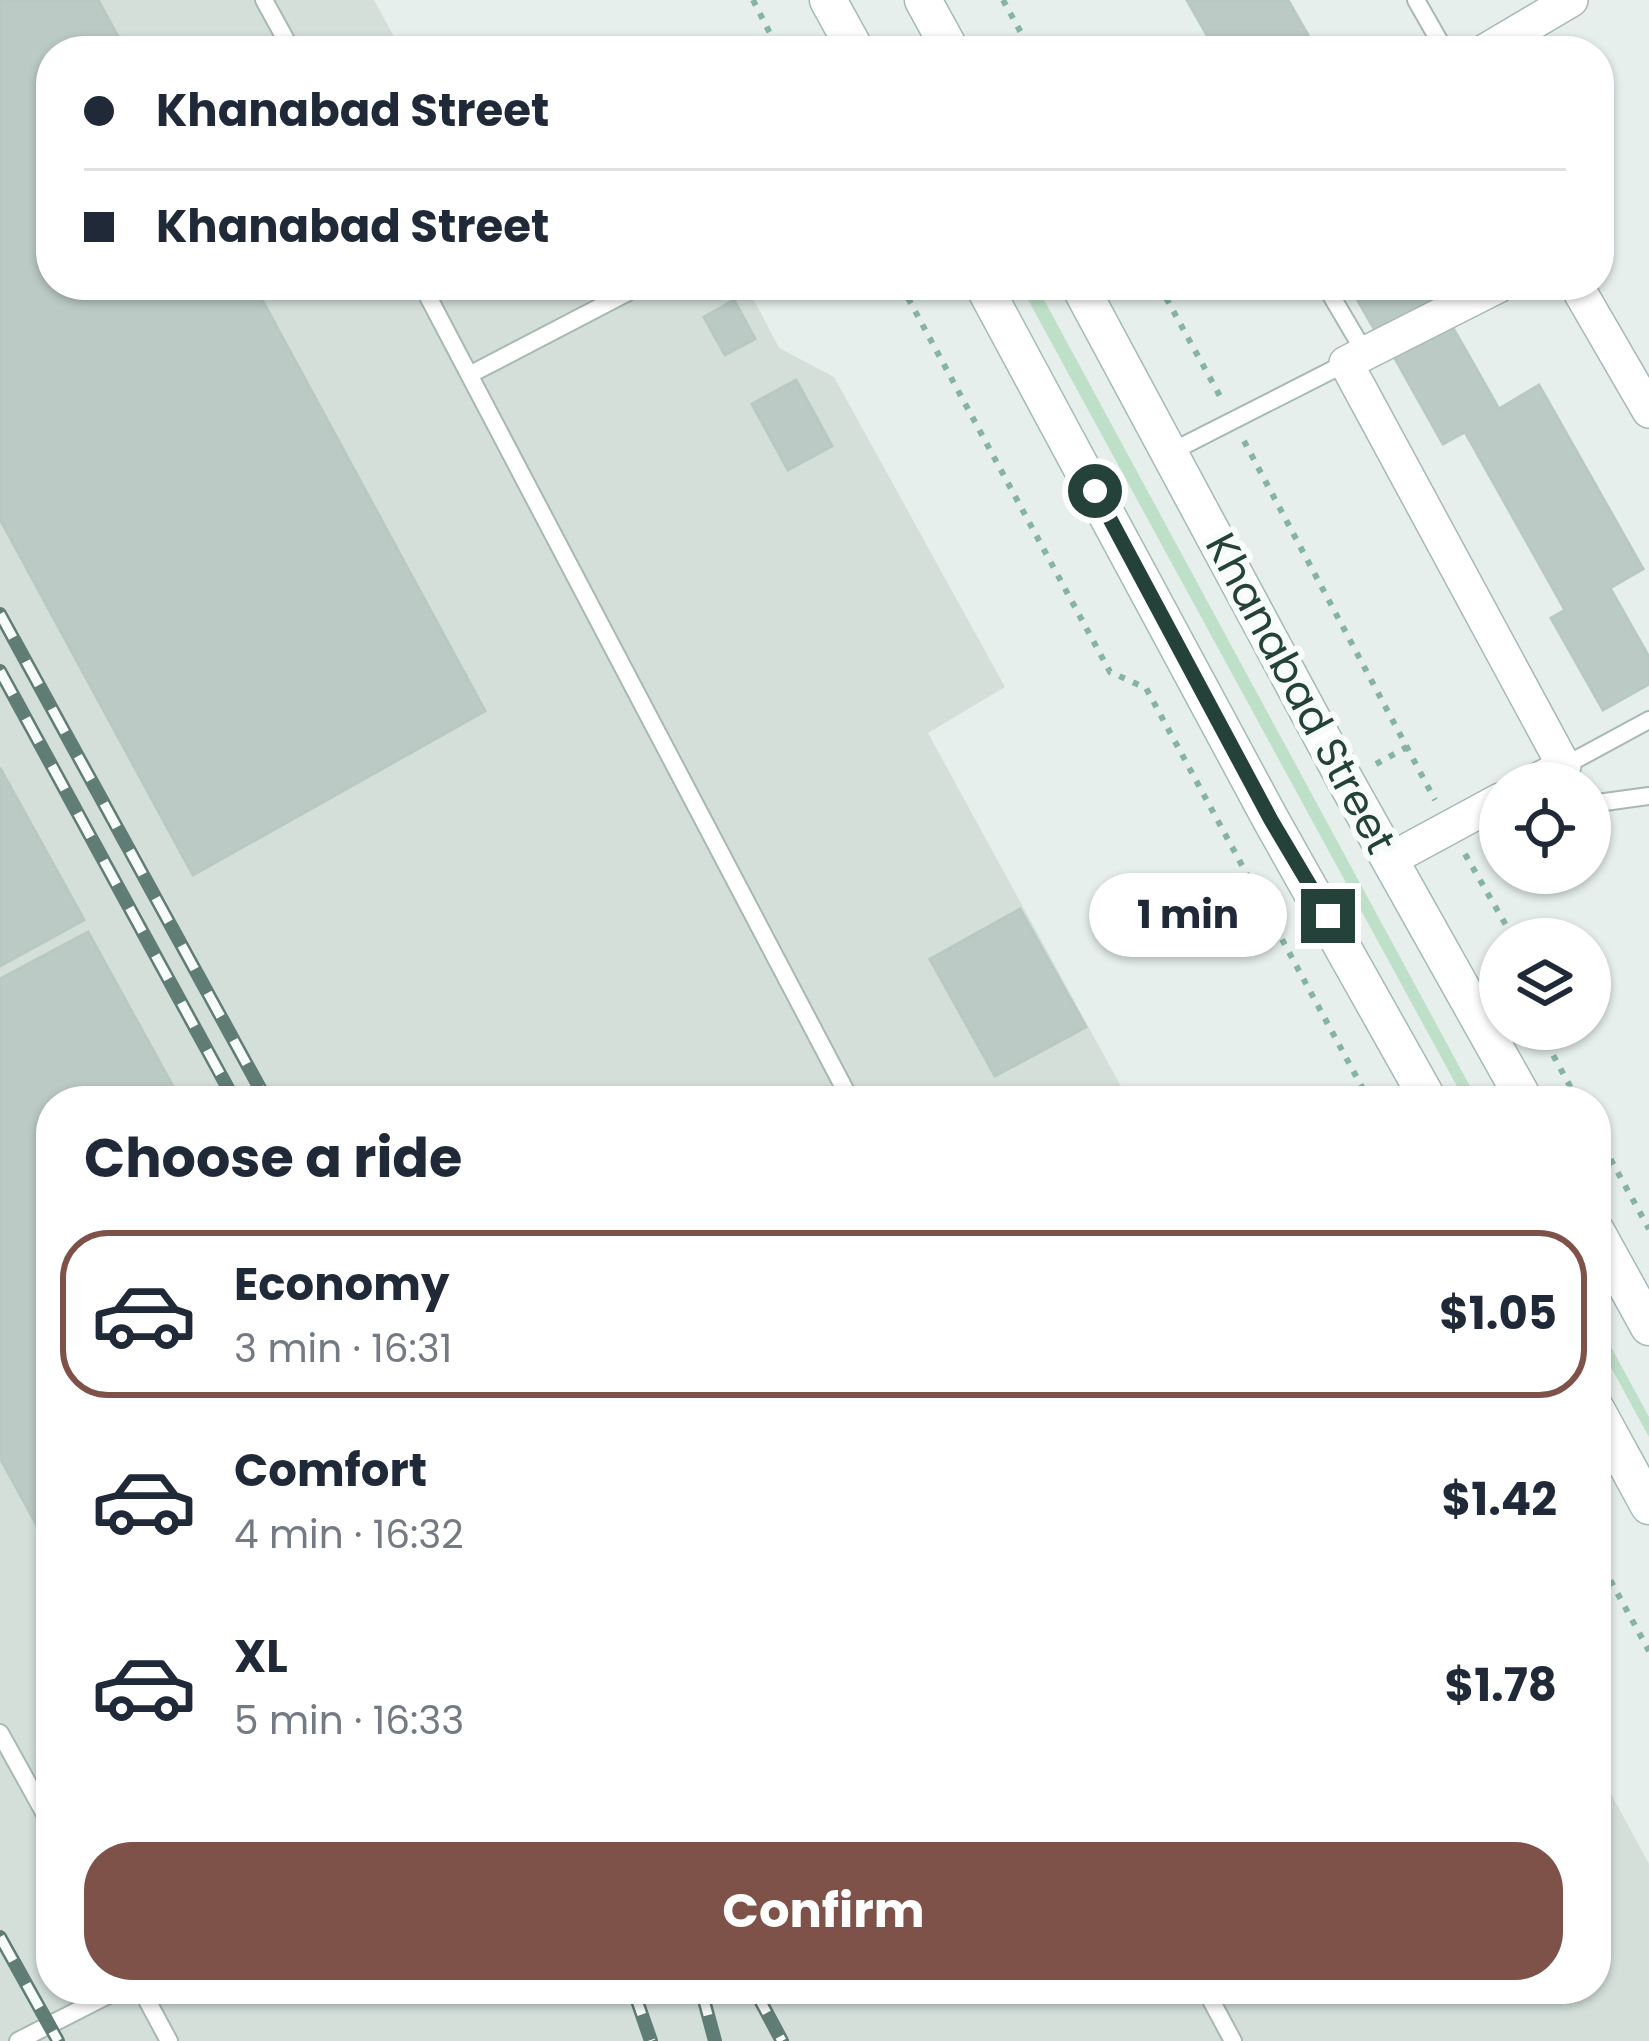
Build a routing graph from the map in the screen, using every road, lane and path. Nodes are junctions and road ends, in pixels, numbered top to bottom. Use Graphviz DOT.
graph roads {
  1 [pos="264,0"];
  2 [pos="753,0"];
  3 [pos="828,0"];
  4 [pos="923,0"];
  5 [pos="1004,0"];
  6 [pos="1416,0"];
  7 [pos="1571,0"];
  8 [pos="284,36"];
  9 [pos="771,36"];
  10 [pos="848,36"];
  11 [pos="943,36"];
  12 [pos="1023,36"];
  13 [pos="1436,36"];
  14 [pos="1510,36"];
  15 [pos="430,300"];
  16 [pos="613,300"];
  17 [pos="909,300"];
  18 [pos="991,300"];
  19 [pos="1087,300"];
  20 [pos="1167,300"];
  21 [pos="1331,300"];
  22 [pos="1470,300"];
  23 [pos="1585,300"];
  24 [pos="1356,358"];
  25 [pos="471,374"];
  26 [pos="1649,411"];
  27 [pos="1233,421"];
  28 [pos="1171,452"];
  29 [pos="1649,720"];
  30 [pos="1407,747"];
  31 [pos="1562,762"];
  32 [pos="1571,762"];
  33 [pos="1376,764"];
  34 [pos="1649,796"];
  35 [pos="1611,801"];
  36 [pos="1479,811"];
  37 [pos="1449,827"];
  38 [pos="1242,836"];
  39 [pos="1229,842"];
  40 [pos="1390,859"];
  41 [pos="1502,918"];
  42 [pos="1550,1050"];
  43 [pos="843,1086"];
  44 [pos="1361,1086"];
  45 [pos="1421,1086"];
  46 [pos="1517,1086"];
  47 [pos="1570,1086"];
  48 [pos="1611,1160"];
  49 [pos="1649,1229"];
  50 [pos="1611,1258"];
  51 [pos="1649,1327"];
  52 [pos="1611,1436"];
  53 [pos="1649,1506"];
  54 [pos="1611,1581"];
  55 [pos="1649,1651"];
  56 [pos="0,1733"];
  57 [pos="36,1798"];
  58 [pos="91,2004"];
  59 [pos="149,2004"];
  60 [pos="1213,2004"];
  61 [pos="18,2041"];
  62 [pos="169,2041"];
  63 [pos="1233,2041"];
  1 -- 8 [label="lane"];
  2 -- 9 [label="path"];
  3 -- 10 [label="street"];
  4 -- 11 [label="street"];
  5 -- 12 [label="path"];
  6 -- 13 [label="lane"];
  7 -- 14 [label="street"];
  15 -- 25 [label="lane"];
  16 -- 25 [label="lane"];
  17 -- 39 [label="path"];
  18 -- 45 [label="street, Khanabad Street"];
  19 -- 28 [label="street, Khanabad Street"];
  20 -- 27 [label="path"];
  21 -- 24 [label="lane"];
  22 -- 24 [label="street"];
  23 -- 26 [label="street"];
  24 -- 27 [label="lane"];
  24 -- 31 [label="street"];
  25 -- 43 [label="lane"];
  27 -- 28 [label="lane"];
  27 -- 30 [label="path"];
  28 -- 40 [label="street, Khanabad Street"];
  29 -- 32 [label="lane"];
  30 -- 33 [label="path"];
  30 -- 37 [label="path"];
  34 -- 35 [label="lane"];
  36 -- 37 [label="street"];
  37 -- 40 [label="street"];
  37 -- 41 [label="path"];
  38 -- 39 [label="path"];
  39 -- 44 [label="path"];
  40 -- 46 [label="street, Khanabad Street"];
  42 -- 47 [label="path"];
  48 -- 49 [label="path"];
  50 -- 51 [label="street"];
  52 -- 53 [label="street"];
  54 -- 55 [label="path"];
  56 -- 57 [label="lane"];
  58 -- 61 [label="lane"];
  59 -- 62 [label="lane"];
  60 -- 63 [label="lane"];
}
